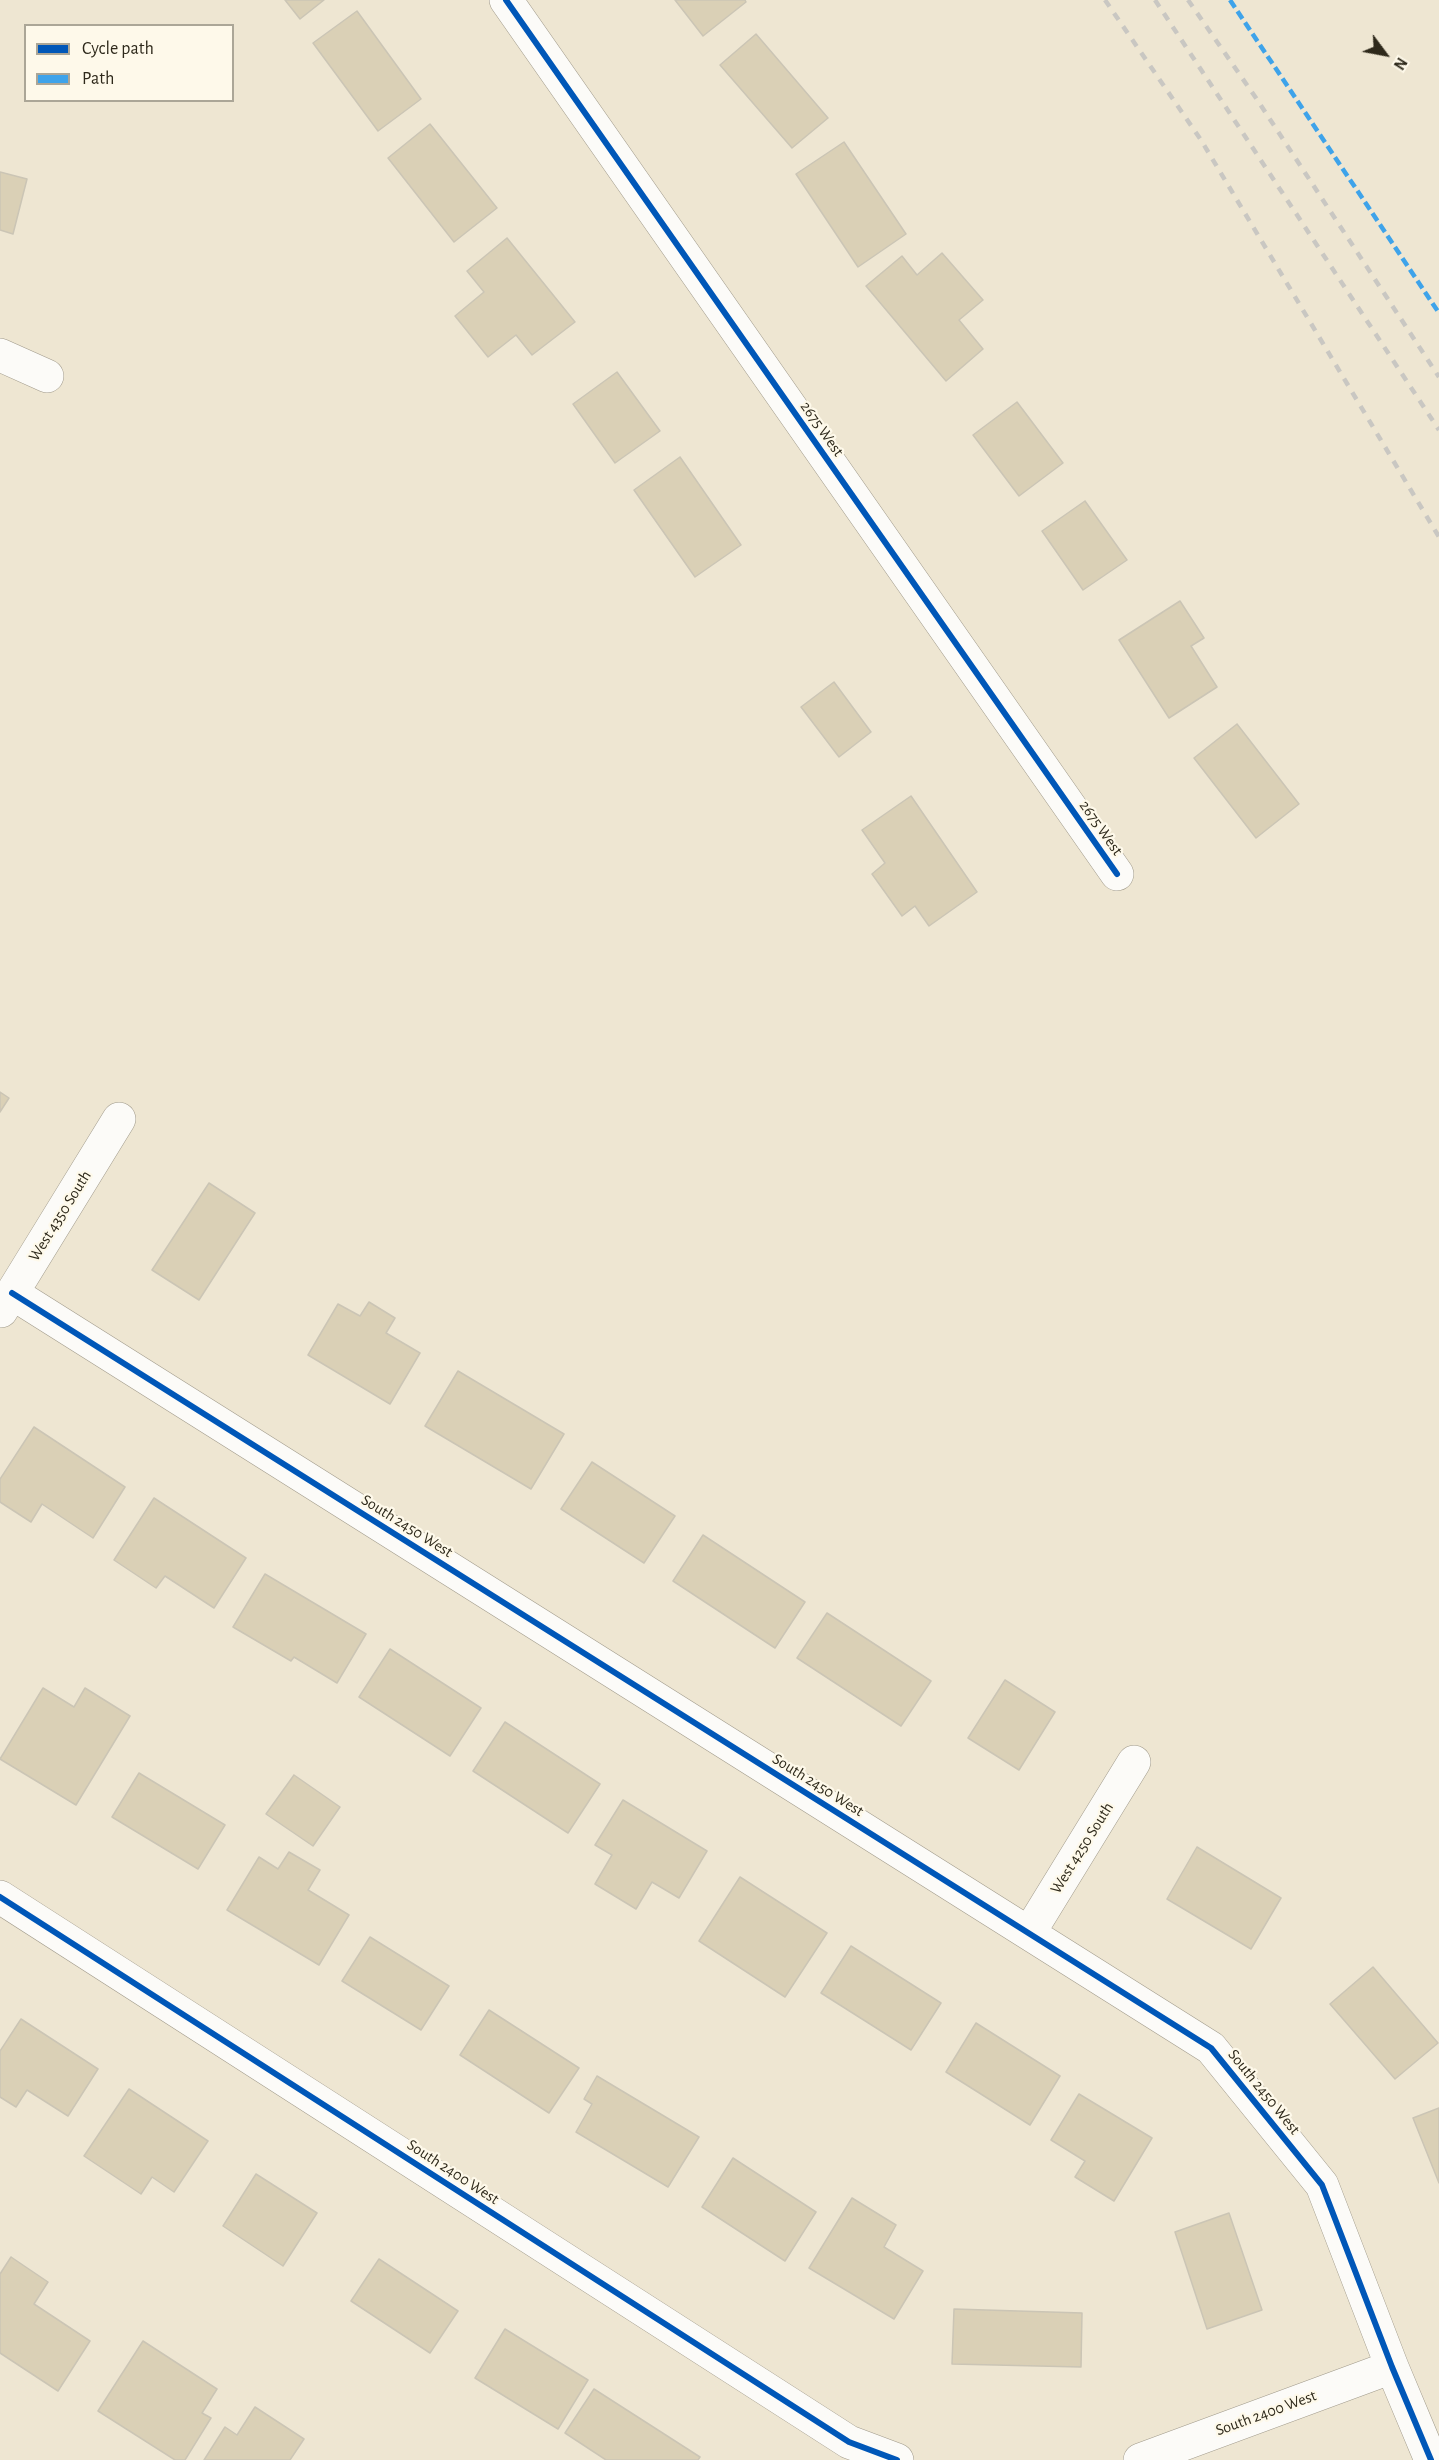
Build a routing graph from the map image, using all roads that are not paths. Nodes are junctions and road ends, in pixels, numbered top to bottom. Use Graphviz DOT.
graph roads {
  1 [pos="506,0"];
  2 [pos="0,355"];
  3 [pos="47,376"];
  4 [pos="1117,874"];
  5 [pos="119,1119"];
  6 [pos="6,1303"];
  7 [pos="1134,1762"];
  8 [pos="0,1897"];
  9 [pos="1029,1933"];
  10 [pos="1392,2367"];
  11 [pos="897,2460"];
  12 [pos="1140,2460"];
  13 [pos="1431,2460"];
  1 -- 4 [label="street, 2675 West"];
  2 -- 3 [label="street"];
  5 -- 6 [label="street, West 4350 South"];
  6 -- 9 [label="street, South 2450 West"];
  7 -- 9 [label="street, West 4250 South"];
  8 -- 11 [label="street, South 2400 West"];
  9 -- 10 [label="street, South 2450 West"];
  10 -- 12 [label="street, South 2400 West"];
  10 -- 13 [label="street, South 2450 West"];
}
